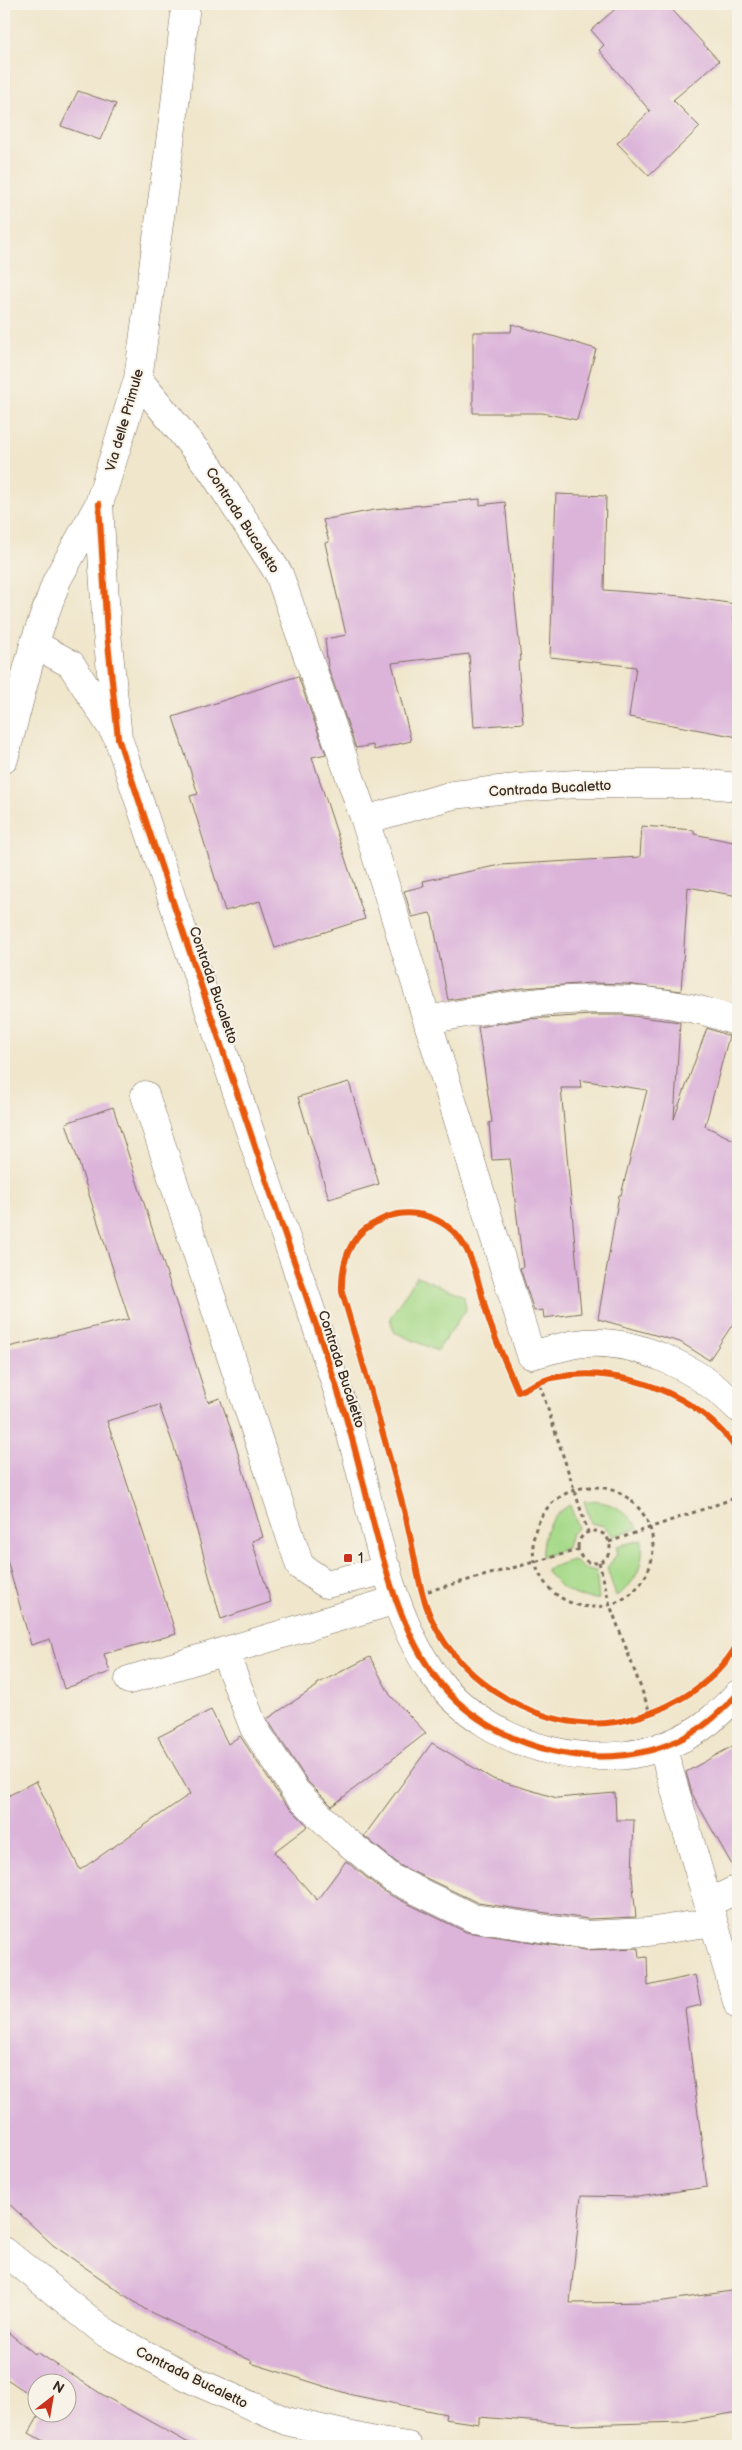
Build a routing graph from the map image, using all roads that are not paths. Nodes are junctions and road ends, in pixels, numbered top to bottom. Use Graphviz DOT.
graph roads {
  1 [pos="186,4"];
  2 [pos="138,379"];
  3 [pos="99,504"];
  4 [pos="34,644"];
  5 [pos="118,738"];
  6 [pos="4,759"];
  7 [pos="738,787"];
  8 [pos="365,820"];
  9 [pos="428,1020"];
  10 [pos="738,1022"];
  11 [pos="145,1095"];
  12 [pos="738,1408"];
  13 [pos="388,1570"];
  14 [pos="396,1600"];
  15 [pos="224,1651"];
  16 [pos="129,1680"];
  17 [pos="738,1694"];
  18 [pos="662,1746"];
  19 [pos="738,1889"];
  20 [pos="710,1913"];
  21 [pos="738,2006"];
  22 [pos="4,2251"];
  23 [pos="408,2446"];
  1 -- 2 [label="street, Via delle Primule"];
  2 -- 3 [label="street, Via delle Primule"];
  2 -- 8 [label="street, Contrada Bucaletto"];
  3 -- 4 [label="street, Via delle Primule"];
  3 -- 5 [label="street"];
  4 -- 5 [label="street"];
  4 -- 6 [label="street, Via delle Primule"];
  5 -- 13 [label="street, Contrada Bucaletto"];
  7 -- 8 [label="street, Contrada Bucaletto"];
  8 -- 9 [label="street, Contrada Bucaletto"];
  9 -- 10 [label="street"];
  9 -- 12 [label="street, Contrada Bucaletto"];
  11 -- 13 [label="street"];
  13 -- 14 [label="street, Contrada Bucaletto"];
  14 -- 15 [label="street"];
  14 -- 18 [label="street, Contrada Bucaletto"];
  15 -- 16 [label="street"];
  15 -- 20 [label="street"];
  17 -- 18 [label="street, Contrada Bucaletto"];
  18 -- 20 [label="street"];
  19 -- 20 [label="street"];
  20 -- 21 [label="street"];
  22 -- 23 [label="street, Contrada Bucaletto"];
}
